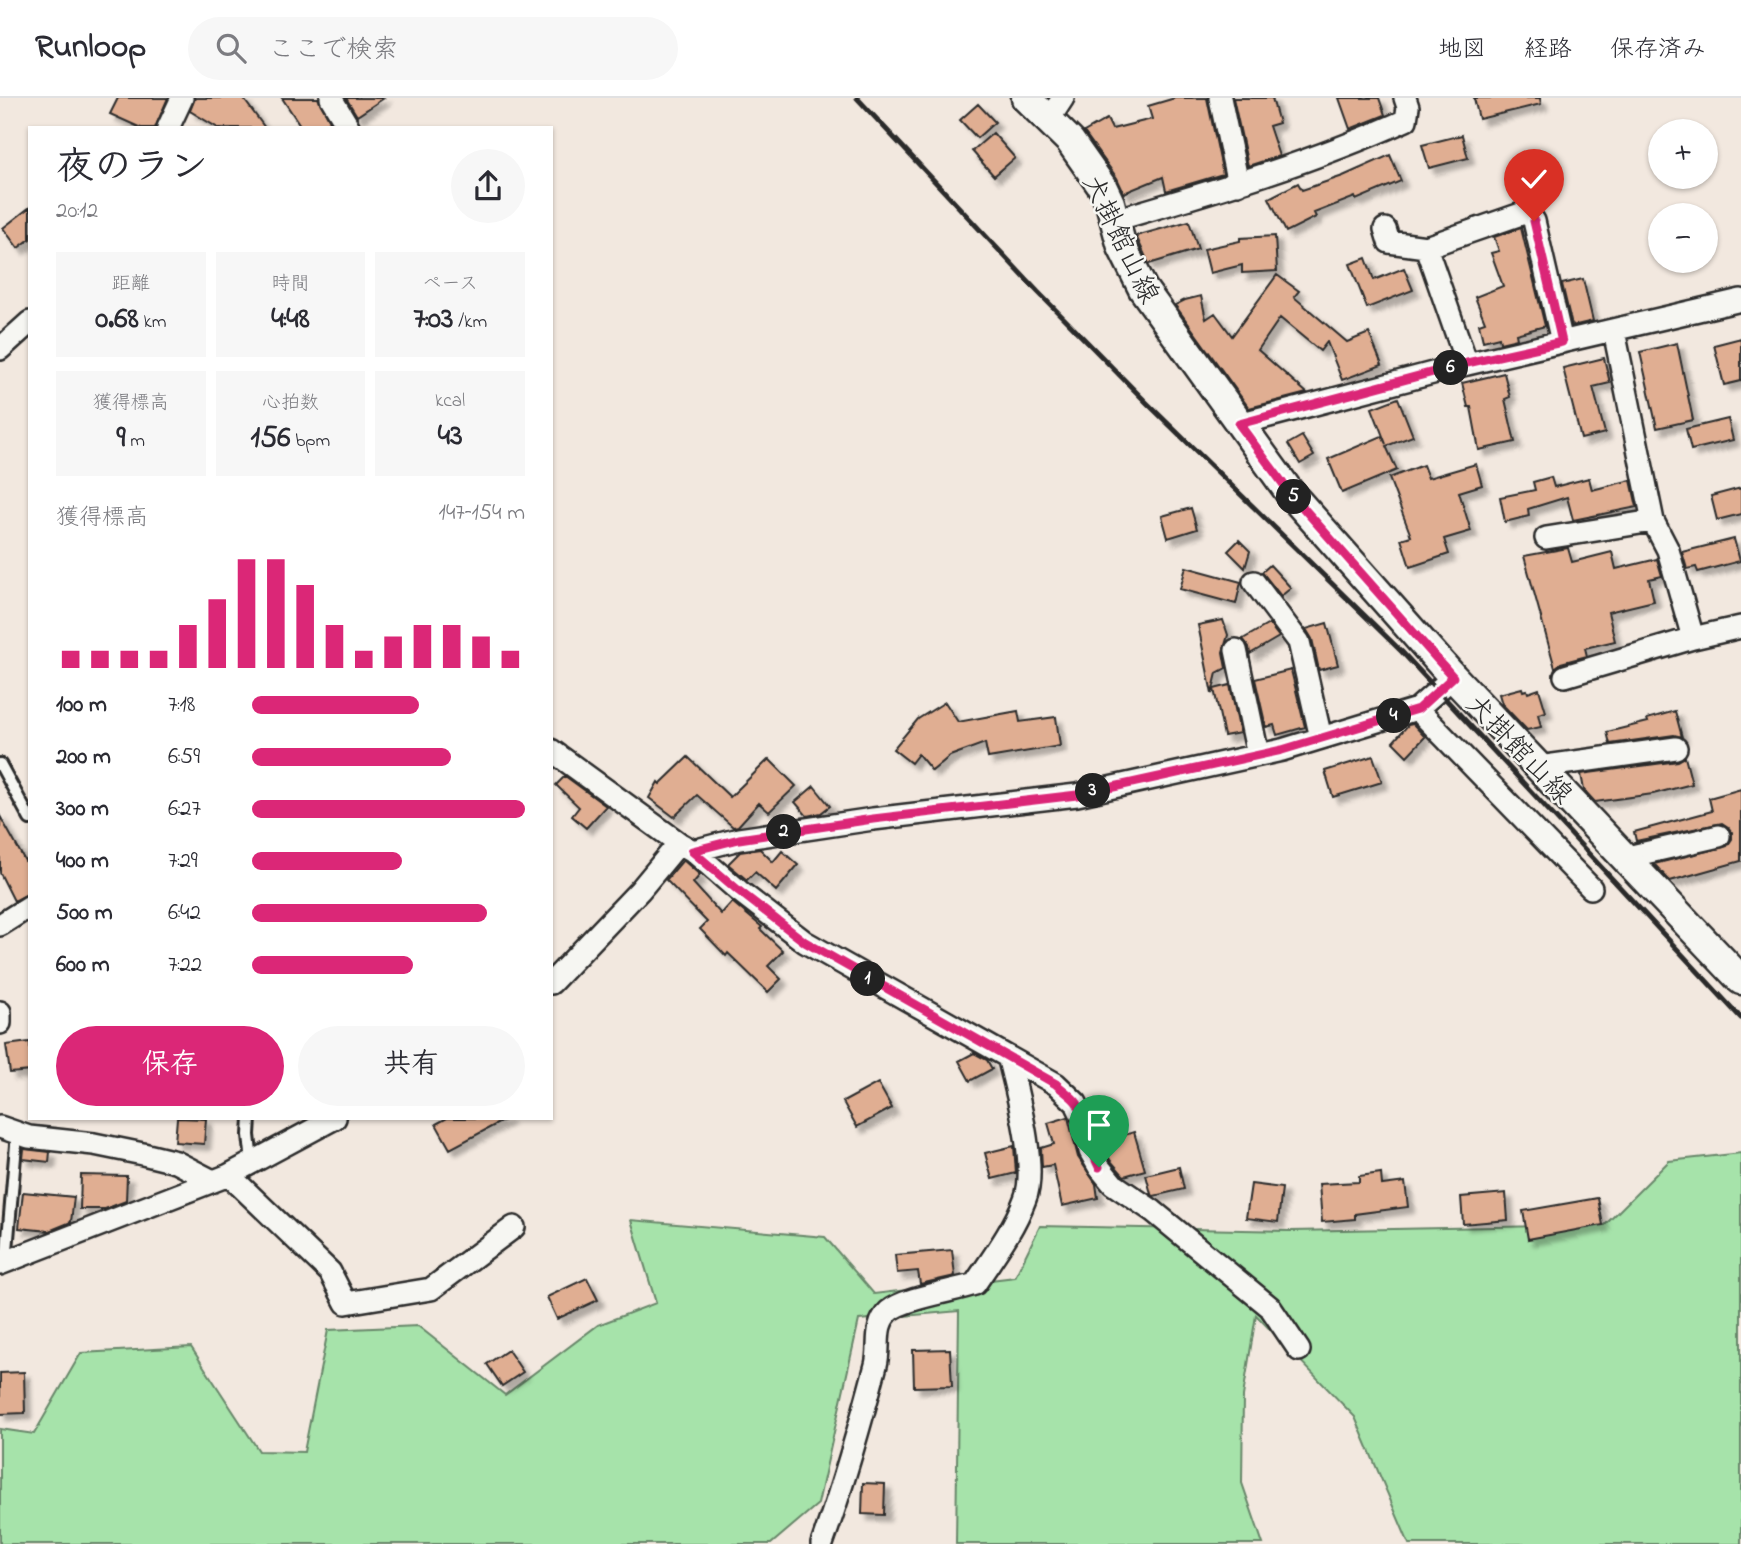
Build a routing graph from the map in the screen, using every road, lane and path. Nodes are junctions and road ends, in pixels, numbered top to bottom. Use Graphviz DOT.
graph roads {
  1 [pos="182,98"];
  2 [pos="331,98"];
  3 [pos="1026,98"];
  4 [pos="1220,98"];
  5 [pos="1405,98"];
  6 [pos="1056,110"];
  7 [pos="169,126"];
  8 [pos="348,126"];
  9 [pos="1238,184"];
  10 [pos="1115,220"];
  11 [pos="1385,229"];
  12 [pos="1426,247"];
  13 [pos="1741,300"];
  14 [pos="28,324"];
  15 [pos="1614,331"];
  16 [pos="1562,342"];
  17 [pos="0,349"];
  18 [pos="1467,363"];
  19 [pos="1239,424"];
  20 [pos="1653,521"];
  21 [pos="1546,538"];
  22 [pos="1254,582"];
  23 [pos="1741,627"];
  24 [pos="1693,638"];
  25 [pos="1236,650"];
  26 [pos="1565,676"];
  27 [pos="1453,677"];
  28 [pos="1418,709"];
  29 [pos="1321,738"];
  30 [pos="1676,748"];
  31 [pos="553,751"];
  32 [pos="1258,755"];
  33 [pos="0,764"];
  34 [pos="1539,767"];
  35 [pos="28,815"];
  36 [pos="1719,836"];
  37 [pos="686,847"];
  38 [pos="1623,858"];
  39 [pos="1591,888"];
  40 [pos="28,907"];
  41 [pos="0,925"];
  42 [pos="1741,980"];
  43 [pos="553,981"];
  44 [pos="0,1012"];
  45 [pos="0,1023"];
  46 [pos="1009,1060"];
  47 [pos="250,1120"];
  48 [pos="331,1120"];
  49 [pos="8,1130"];
  50 [pos="252,1162"];
  51 [pos="221,1178"];
  52 [pos="514,1227"];
  53 [pos="3,1263"];
  54 [pos="1299,1350"];
  55 [pos="822,1544"];
  1 -- 7 [label="street"];
  2 -- 8 [label="street"];
  3 -- 6 [label="main road, 犬掛館山線"];
  4 -- 9 [label="street"];
  5 -- 9 [label="street"];
  6 -- 10 [label="main road, 犬掛館山線"];
  9 -- 10 [label="street"];
  10 -- 19 [label="main road, 犬掛館山線"];
  11 -- 12 [label="street"];
  12 -- 16 [label="street"];
  12 -- 18 [label="street"];
  13 -- 15 [label="street"];
  14 -- 17 [label="street"];
  15 -- 16 [label="street"];
  15 -- 20 [label="street"];
  16 -- 18 [label="street"];
  18 -- 19 [label="street"];
  19 -- 27 [label="main road, 犬掛館山線"];
  20 -- 21 [label="street"];
  20 -- 24 [label="street"];
  22 -- 29 [label="street"];
  23 -- 24 [label="street"];
  24 -- 26 [label="street"];
  25 -- 32 [label="street"];
  27 -- 28 [label="street"];
  27 -- 34 [label="main road, 犬掛館山線"];
  28 -- 29 [label="street"];
  28 -- 39 [label="street"];
  29 -- 32 [label="street"];
  30 -- 34 [label="street"];
  31 -- 37 [label="street"];
  32 -- 37 [label="street"];
  33 -- 35 [label="lane"];
  34 -- 38 [label="main road, 犬掛館山線"];
  36 -- 38 [label="street"];
  37 -- 43 [label="street"];
  37 -- 46 [label="street"];
  38 -- 42 [label="main road, 犬掛館山線"];
  40 -- 41 [label="street"];
  44 -- 45 [label="street"];
  46 -- 54 [label="street"];
  46 -- 55 [label="street"];
  47 -- 50 [label="lane"];
  48 -- 50 [label="street"];
  49 -- 51 [label="street"];
  49 -- 53 [label="lane"];
  50 -- 51 [label="street"];
  51 -- 52 [label="street"];
  51 -- 53 [label="street"];
}
